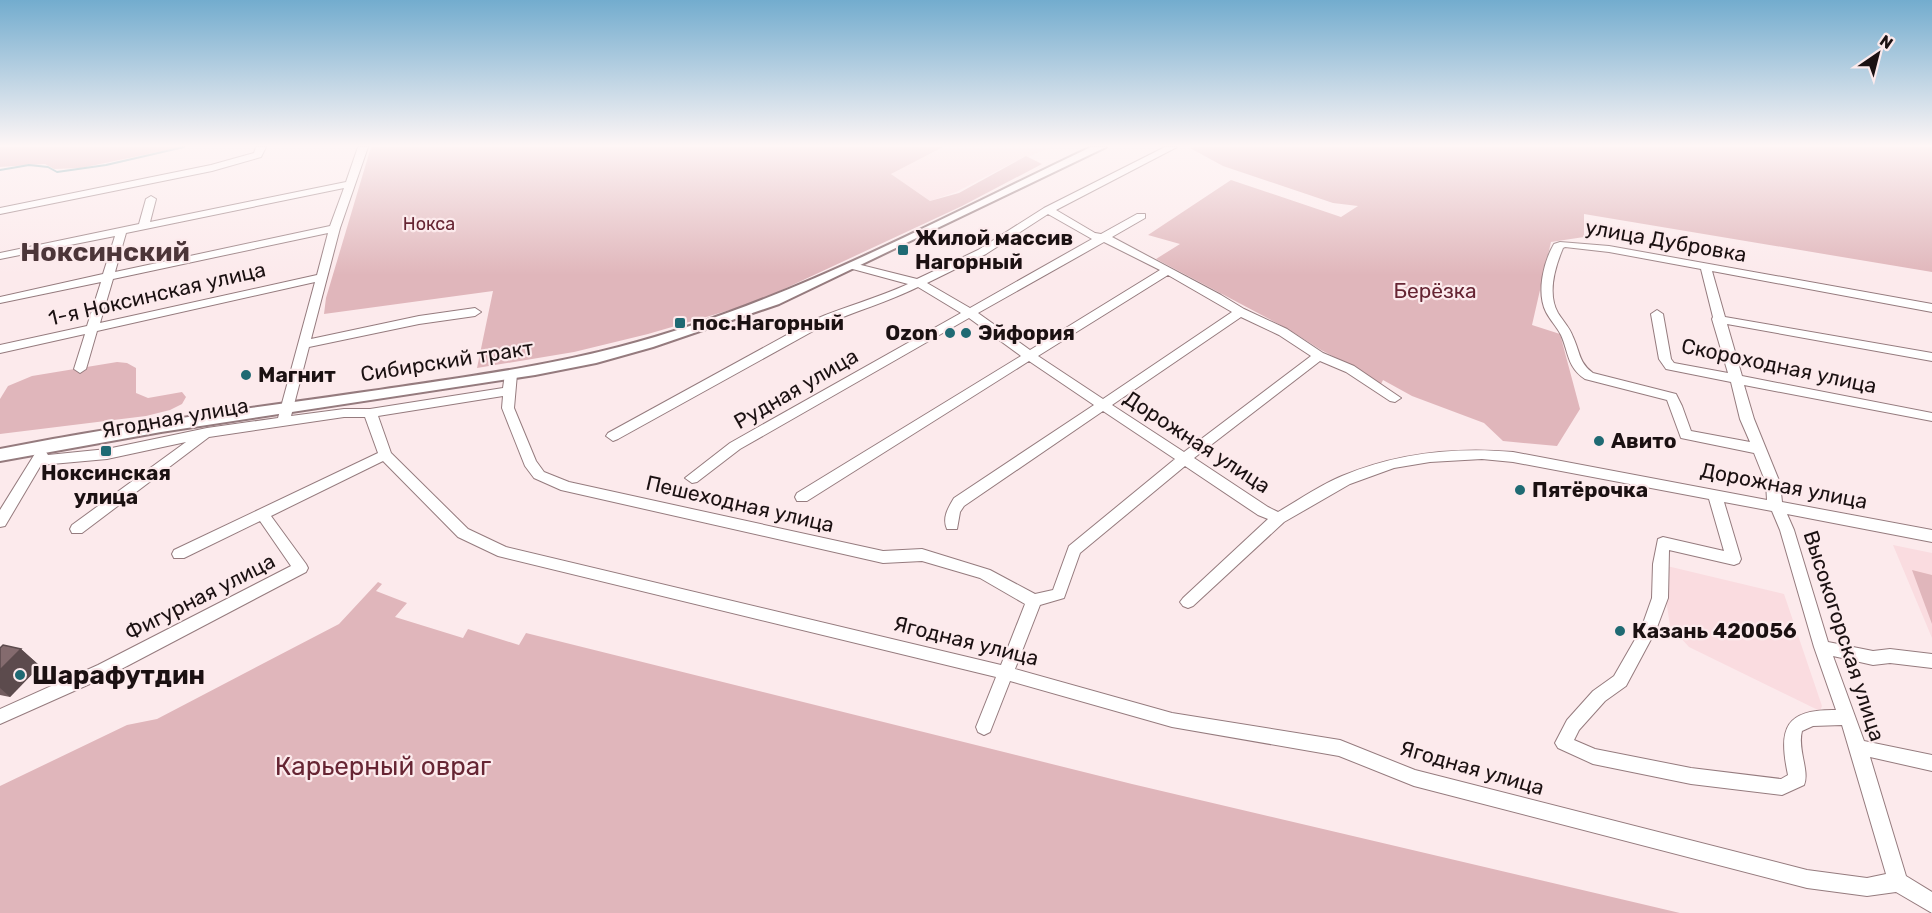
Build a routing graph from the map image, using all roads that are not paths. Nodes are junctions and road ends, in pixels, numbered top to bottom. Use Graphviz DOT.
graph roads {
  1 [pos="105,190"];
  2 [pos="323,190"];
  3 [pos="348,190"];
  4 [pos="1012,190"];
  5 [pos="1088,190"];
  6 [pos="151,199"];
  7 [pos="1048,210"];
  8 [pos="0,211"];
  9 [pos="1141,216"];
  10 [pos="144,226"];
  11 [pos="335,228"];
  12 [pos="122,230"];
  13 [pos="1098,238"];
  14 [pos="0,256"];
  15 [pos="853,266"];
  16 [pos="1706,268"];
  17 [pos="1166,271"];
  18 [pos="109,276"];
  19 [pos="322,278"];
  20 [pos="919,282"];
  21 [pos="0,300"];
  22 [pos="1932,308"];
  23 [pos="475,312"];
  24 [pos="968,312"];
  25 [pos="1240,312"];
  26 [pos="1656,314"];
  27 [pos="1718,319"];
  28 [pos="92,329"];
  29 [pos="302,345"];
  30 [pos="0,349"];
  31 [pos="1319,356"];
  32 [pos="1031,357"];
  33 [pos="1932,357"];
  34 [pos="80,369"];
  35 [pos="511,374"];
  36 [pos="1738,379"];
  37 [pos="509,391"];
  38 [pos="1395,398"];
  39 [pos="1102,405"];
  40 [pos="369,413"];
  41 [pos="284,416"];
  42 [pos="1932,417"];
  43 [pos="207,433"];
  44 [pos="613,436"];
  45 [pos="1760,448"];
  46 [pos="41,453"];
  47 [pos="0,455"];
  48 [pos="385,455"];
  49 [pos="1184,459"];
  50 [pos="692,478"];
  51 [pos="1715,495"];
  52 [pos="802,497"];
  53 [pos="1778,506"];
  54 [pos="263,515"];
  55 [pos="1279,518"];
  56 [pos="0,522"];
  57 [pos="952,525"];
  58 [pos="76,529"];
  59 [pos="1932,536"];
  60 [pos="179,554"];
  61 [pos="1034,601"];
  62 [pos="1188,602"];
  63 [pos="1822,647"];
  64 [pos="1932,661"];
  65 [pos="1006,673"];
  66 [pos="0,717"];
  67 [pos="1847,718"];
  68 [pos="984,727"];
  69 [pos="1858,747"];
  70 [pos="1932,763"];
  71 [pos="1898,882"];
  72 [pos="1932,903"];
  1 -- 8 [label="street"];
  2 -- 10 [label="street"];
  3 -- 11 [label="street"];
  4 -- 15 [label="main road, Сибирский тракт"];
  5 -- 7 [label="street"];
  6 -- 10 [label="street"];
  7 -- 13 [label="street"];
  7 -- 20 [label="street"];
  9 -- 13 [label="street, Рудная улица"];
  10 -- 12 [label="street"];
  11 -- 18 [label="street"];
  11 -- 19 [label="street"];
  12 -- 14 [label="street"];
  12 -- 18 [label="street"];
  13 -- 17 [label="street"];
  13 -- 24 [label="street, Рудная улица"];
  15 -- 20 [label="street, Дорожная улица"];
  15 -- 35 [label="main road, Сибирский тракт"];
  16 -- 22 [label="street, улица Дубровка"];
  16 -- 27 [label="street, Высокогорская улица"];
  16 -- 45 [label="street, улица Дубровка"];
  17 -- 25 [label="street"];
  17 -- 32 [label="street"];
  18 -- 21 [label="street"];
  18 -- 28 [label="street"];
  19 -- 28 [label="street, 1-я Ноксинская улица"];
  19 -- 29 [label="street"];
  20 -- 24 [label="street, Дорожная улица"];
  20 -- 44 [label="street"];
  23 -- 29 [label="street"];
  24 -- 32 [label="street, Дорожная улица"];
  24 -- 50 [label="street, Рудная улица"];
  25 -- 31 [label="street"];
  25 -- 39 [label="street"];
  26 -- 36 [label="street, Скороходная улица"];
  27 -- 33 [label="street"];
  27 -- 36 [label="street, Высокогорская улица"];
  28 -- 30 [label="street, 1-я Ноксинская улица"];
  28 -- 34 [label="street"];
  29 -- 41 [label="street"];
  31 -- 38 [label="street"];
  31 -- 49 [label="street"];
  32 -- 39 [label="street, Дорожная улица"];
  32 -- 52 [label="street"];
  35 -- 37 [label="street, Пешеходная улица"];
  35 -- 41 [label="main road, Сибирский тракт"];
  36 -- 42 [label="street, Скороходная улица"];
  36 -- 45 [label="street, Высокогорская улица"];
  37 -- 40 [label="street"];
  37 -- 61 [label="street, Пешеходная улица"];
  39 -- 49 [label="street, Дорожная улица"];
  39 -- 57 [label="street"];
  40 -- 41 [label="street, Ягодная улица"];
  40 -- 48 [label="street, Ягодная улица"];
  41 -- 43 [label="street, Ягодная улица"];
  41 -- 46 [label="main road, Сибирский тракт"];
  43 -- 46 [label="street, Ягодная улица"];
  43 -- 58 [label="street"];
  45 -- 53 [label="street, Высокогорская улица"];
  46 -- 47 [label="main road, Сибирский тракт"];
  46 -- 56 [label="street"];
  48 -- 54 [label="street"];
  48 -- 65 [label="street, Ягодная улица"];
  49 -- 55 [label="street, Дорожная улица"];
  49 -- 61 [label="street"];
  51 -- 53 [label="street, Дорожная улица"];
  51 -- 55 [label="street, Дорожная улица"];
  51 -- 67 [label="street"];
  53 -- 59 [label="street, Дорожная улица"];
  53 -- 63 [label="street, Высокогорская улица"];
  54 -- 60 [label="street"];
  54 -- 66 [label="street, Фигурная улица"];
  55 -- 62 [label="street"];
  61 -- 65 [label="street"];
  63 -- 64 [label="street"];
  63 -- 67 [label="street, Высокогорская улица"];
  65 -- 68 [label="street"];
  65 -- 71 [label="street, Ягодная улица"];
  67 -- 69 [label="street, Высокогорская улица"];
  69 -- 70 [label="street"];
  69 -- 71 [label="street, Высокогорская улица"];
  71 -- 72 [label="street"];
}
